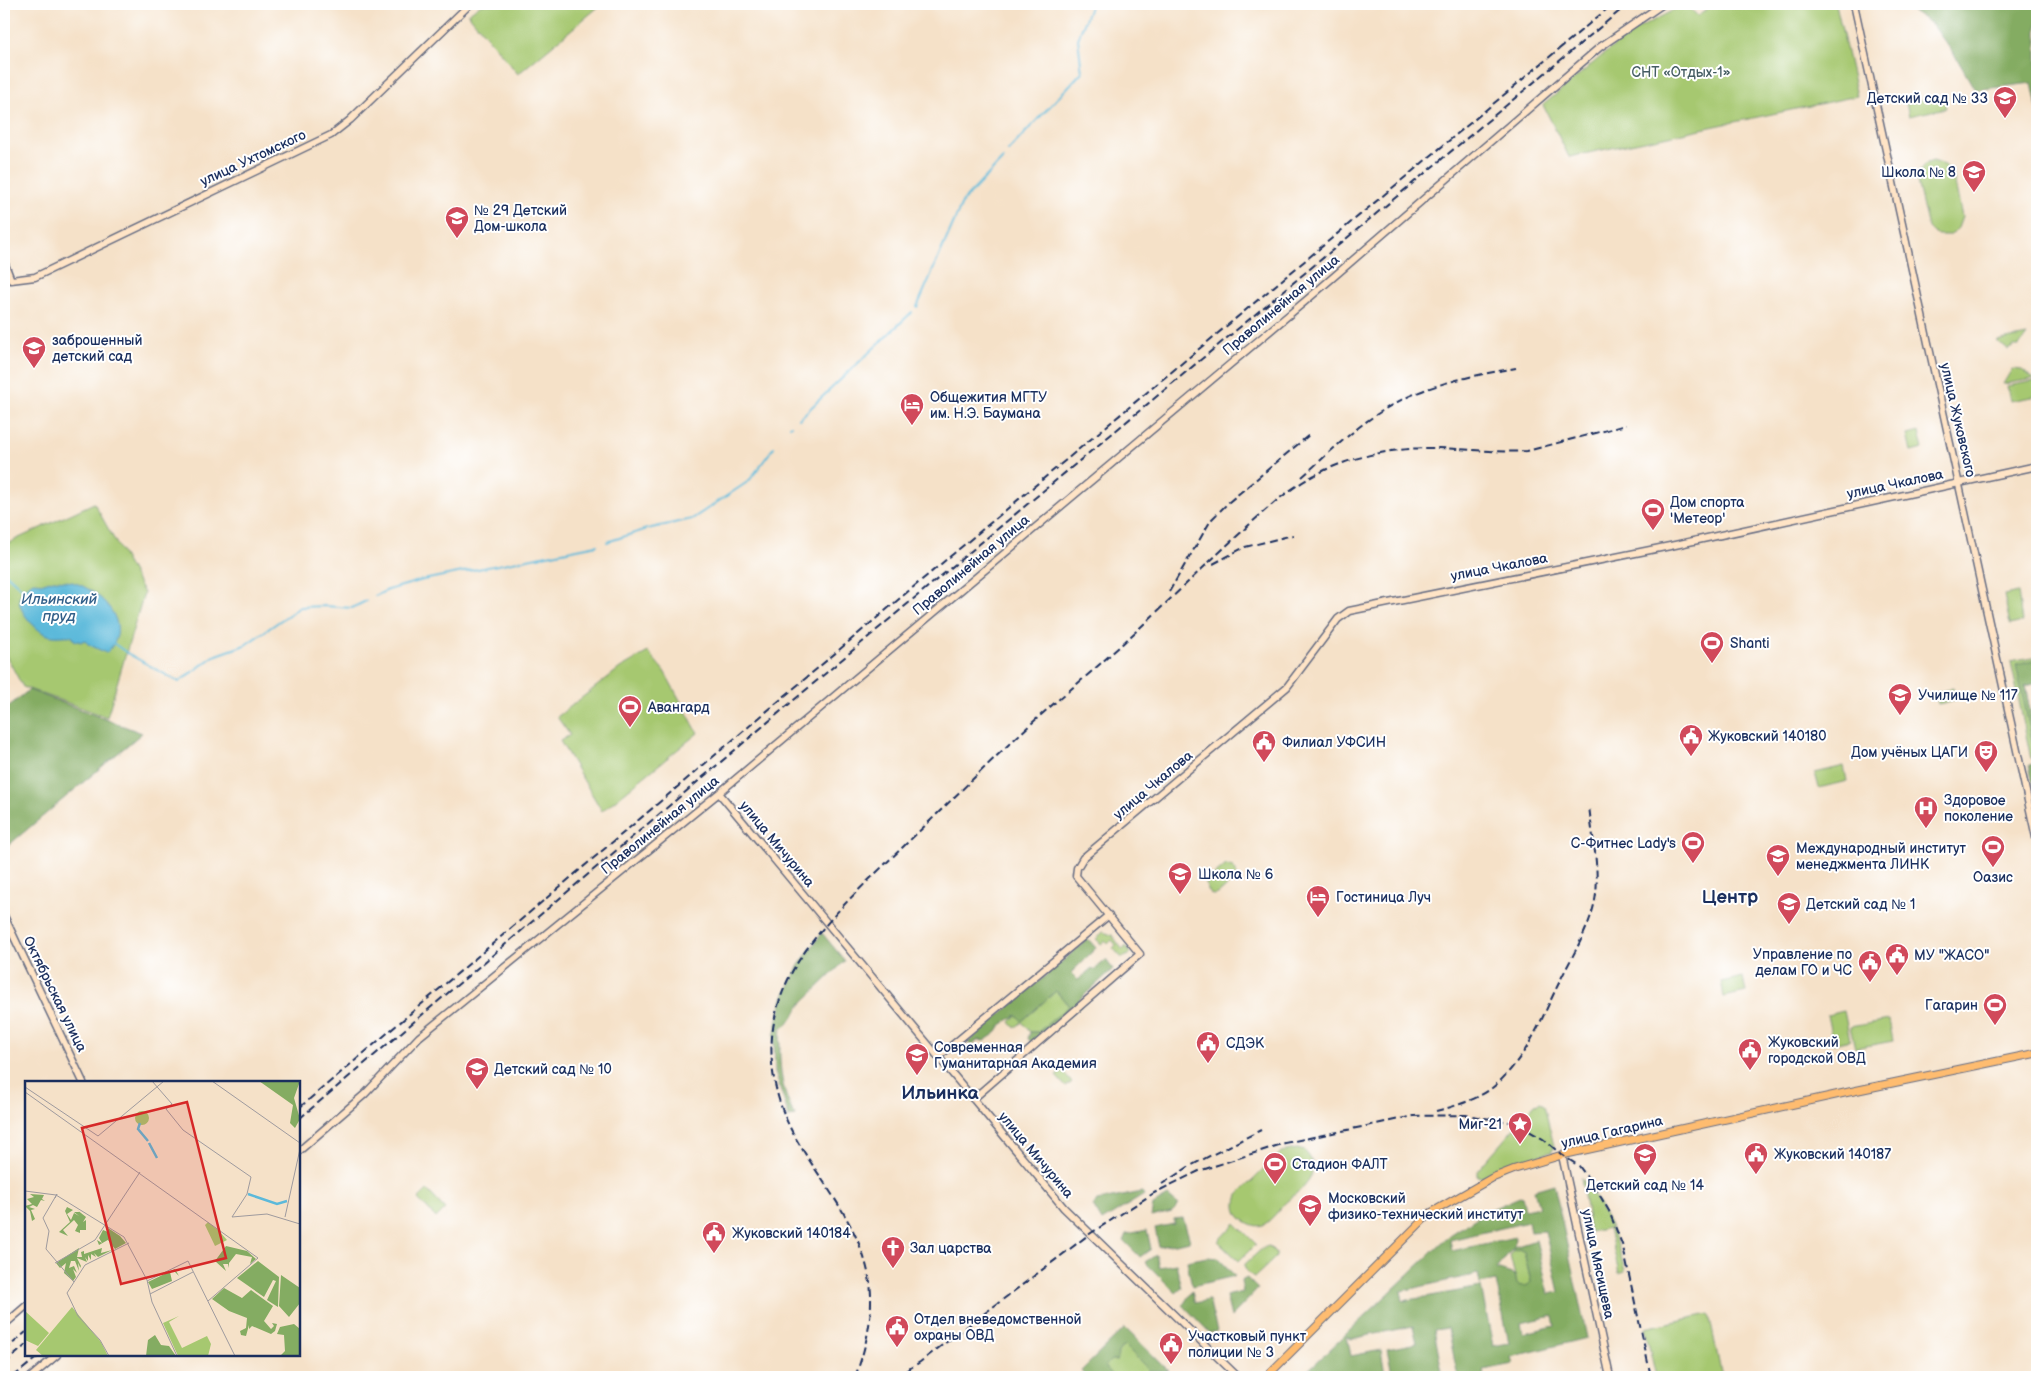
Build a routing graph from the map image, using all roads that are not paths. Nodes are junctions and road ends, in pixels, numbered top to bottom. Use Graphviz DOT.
graph roads {
  1 [pos="470,4"];
  2 [pos="1663,4"];
  3 [pos="1854,4"];
  4 [pos="4,262"];
  5 [pos="2037,466"];
  6 [pos="1959,483"];
  7 [pos="719,793"];
  8 [pos="2037,842"];
  9 [pos="1109,915"];
  10 [pos="4,916"];
  11 [pos="2037,1053"];
  12 [pos="938,1057"];
  13 [pos="83,1081"];
  14 [pos="973,1100"];
  15 [pos="300,1150"];
  16 [pos="1562,1155"];
  17 [pos="25,1307"];
  18 [pos="4,1325"];
  19 [pos="56,1356"];
  20 [pos="32,1377"];
  21 [pos="1238,1377"];
  22 [pos="1266,1377"];
  23 [pos="1610,1377"];
  1 -- 4 [label="main road, улица Ухтомского"];
  2 -- 7 [label="main road, Праволинейная улица"];
  3 -- 6 [label="main road, улица Жуковского"];
  5 -- 6 [label="main road, улица Чкалова"];
  6 -- 8 [label="main road, улица Жуковского"];
  6 -- 9 [label="main road, улица Чкалова"];
  7 -- 12 [label="main road, улица Мичурина"];
  7 -- 15 [label="main road, Праволинейная улица"];
  9 -- 12 [label="main road"];
  9 -- 14 [label="main road"];
  10 -- 13 [label="main road, Октябрьская улица"];
  11 -- 16 [label="main road, улица Гагарина"];
  12 -- 14 [label="main road, улица Мичурина"];
  14 -- 21 [label="main road, улица Мичурина"];
  16 -- 22 [label="main road, улица Гагарина"];
  16 -- 23 [label="main road, улица Мясищева"];
  17 -- 18 [label="main road"];
  19 -- 20 [label="main road"];
}
